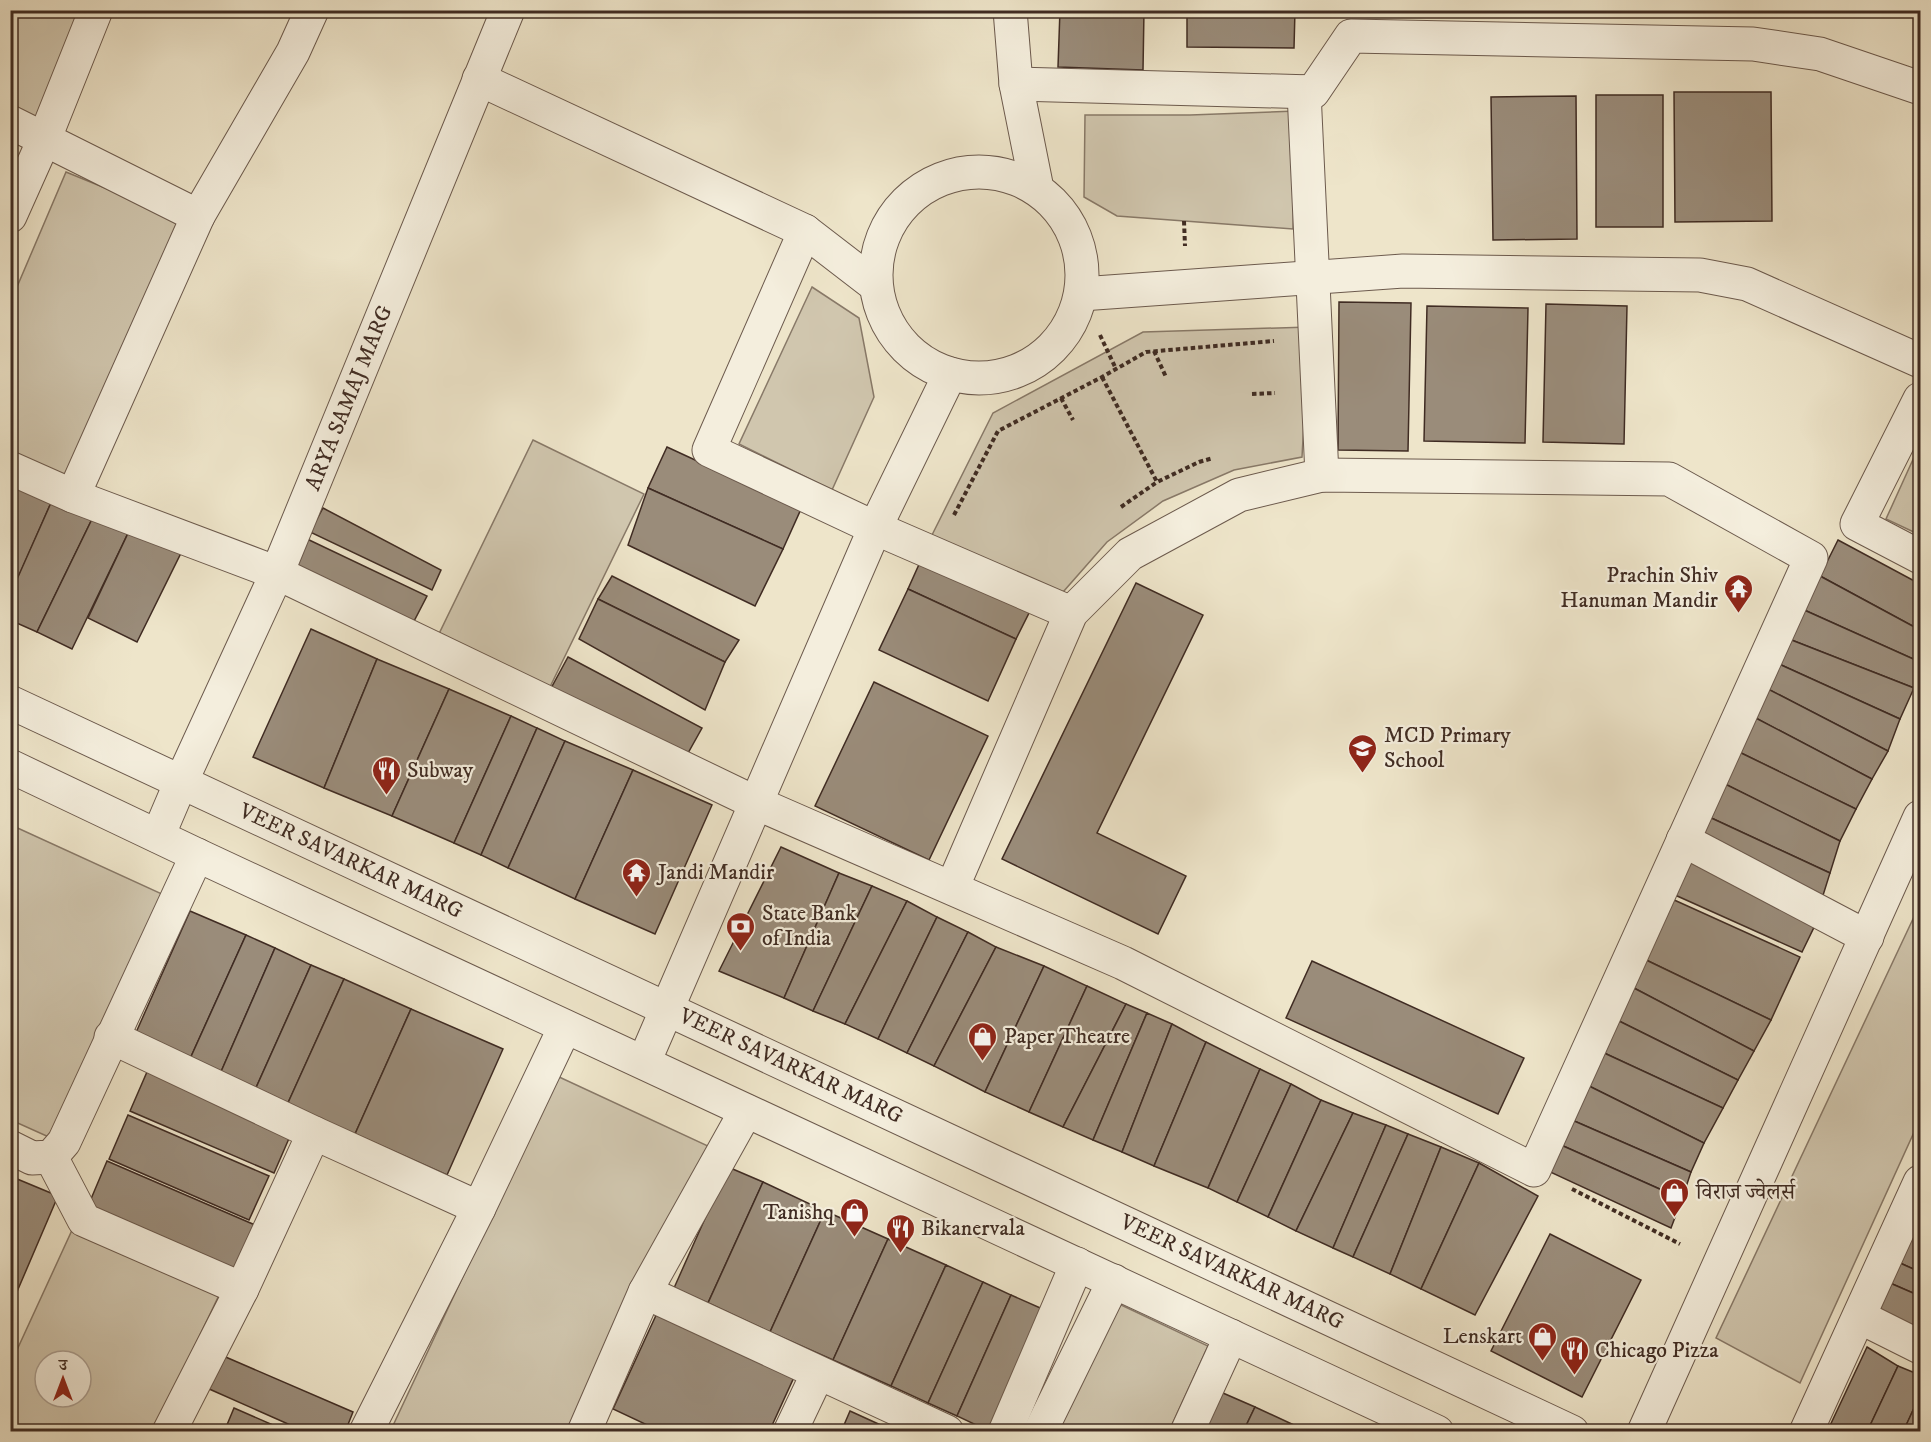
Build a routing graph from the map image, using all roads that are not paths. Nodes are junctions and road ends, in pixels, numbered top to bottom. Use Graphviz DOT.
graph roads {
  1 [pos="96,10"];
  2 [pos="312,10"];
  3 [pos="508,10"];
  4 [pos="1010,10"];
  5 [pos="479,79"];
  6 [pos="1016,84"];
  7 [pos="1920,88"];
  8 [pos="1304,92"];
  9 [pos="10,122"];
  10 [pos="44,140"];
  11 [pos="1037,189"];
  12 [pos="10,216"];
  13 [pos="198,216"];
  14 [pos="805,231"];
  15 [pos="1312,276"];
  16 [pos="875,285"];
  17 [pos="1081,294"];
  18 [pos="1920,361"];
  19 [pos="950,374"];
  20 [pos="1920,399"];
  21 [pos="10,468"];
  22 [pos="1322,475"];
  23 [pos="73,496"];
  24 [pos="875,528"];
  25 [pos="1920,557"];
  26 [pos="277,573"];
  27 [pos="1071,613"];
  28 [pos="10,702"];
  29 [pos="10,766"];
  30 [pos="181,782"];
  31 [pos="756,803"];
  32 [pos="1920,817"];
  33 [pos="158,836"];
  34 [pos="1683,840"];
  35 [pos="196,855"];
  36 [pos="952,888"];
  37 [pos="1867,937"];
  38 [pos="667,1008"];
  39 [pos="565,1027"];
  40 [pos="111,1037"];
  41 [pos="644,1062"];
  42 [pos="746,1111"];
  43 [pos="314,1133"];
  44 [pos="10,1147"];
  45 [pos="51,1157"];
  46 [pos="1920,1182"];
  47 [pos="479,1208"];
  48 [pos="1077,1264"];
  49 [pos="1114,1281"];
  50 [pos="242,1289"];
  51 [pos="645,1292"];
  52 [pos="1860,1317"];
  53 [pos="1231,1336"];
  54 [pos="1920,1347"];
  55 [pos="818,1373"];
  56 [pos="1423,1428"];
  57 [pos="169,1431"];
  58 [pos="366,1431"];
  59 [pos="584,1431"];
  60 [pos="790,1431"];
  61 [pos="947,1431"];
  62 [pos="1005,1431"];
  63 [pos="1040,1431"];
  64 [pos="1187,1431"];
  65 [pos="1572,1431"];
  66 [pos="1644,1431"];
  67 [pos="1806,1431"];
  1 -- 10 [label="street"];
  2 -- 13 [label="street"];
  3 -- 5 [label="street, ARYA SAMAJ MARG"];
  4 -- 6 [label="street"];
  5 -- 14 [label="street"];
  5 -- 26 [label="street, ARYA SAMAJ MARG"];
  6 -- 8 [label="street"];
  6 -- 11 [label="street"];
  7 -- 8 [label="street"];
  8 -- 15 [label="street"];
  9 -- 10 [label="street"];
  10 -- 12 [label="street"];
  10 -- 13 [label="street"];
  11 -- 16 [label="street"];
  11 -- 17 [label="street"];
  13 -- 23 [label="street"];
  14 -- 16 [label="street"];
  14 -- 24 [label="street"];
  15 -- 17 [label="street"];
  15 -- 18 [label="street"];
  15 -- 22 [label="street"];
  16 -- 19 [label="street"];
  17 -- 19 [label="street"];
  19 -- 24 [label="street"];
  20 -- 25 [label="street"];
  21 -- 23 [label="street"];
  22 -- 27 [label="street"];
  22 -- 34 [label="street"];
  23 -- 26 [label="street"];
  24 -- 27 [label="street"];
  24 -- 31 [label="street"];
  26 -- 30 [label="street, ARYA SAMAJ MARG"];
  26 -- 31 [label="street"];
  27 -- 36 [label="street"];
  28 -- 30 [label="street, VEER SAVARKAR MARG"];
  29 -- 33 [label="street"];
  30 -- 33 [label="street, ARYA SAMAJ MARG"];
  30 -- 38 [label="street, VEER SAVARKAR MARG"];
  31 -- 36 [label="street"];
  31 -- 38 [label="street"];
  32 -- 37 [label="street"];
  33 -- 35 [label="street"];
  34 -- 36 [label="street"];
  34 -- 37 [label="street"];
  35 -- 39 [label="street"];
  35 -- 40 [label="street"];
  37 -- 66 [label="street"];
  38 -- 41 [label="street"];
  38 -- 65 [label="street, VEER SAVARKAR MARG"];
  39 -- 41 [label="street"];
  39 -- 47 [label="street"];
  40 -- 43 [label="street"];
  40 -- 45 [label="street"];
  41 -- 42 [label="street"];
  42 -- 48 [label="street"];
  42 -- 51 [label="street"];
  43 -- 47 [label="street"];
  43 -- 50 [label="street"];
  44 -- 45 [label="street"];
  45 -- 50 [label="street"];
  46 -- 52 [label="street"];
  47 -- 58 [label="street"];
  48 -- 49 [label="street"];
  48 -- 62 [label="street"];
  49 -- 53 [label="street"];
  49 -- 63 [label="street"];
  50 -- 57 [label="street"];
  51 -- 55 [label="street"];
  51 -- 59 [label="street"];
  52 -- 54 [label="street"];
  52 -- 67 [label="street"];
  53 -- 56 [label="street"];
  53 -- 64 [label="street"];
  55 -- 60 [label="street"];
  55 -- 61 [label="street"];
}
